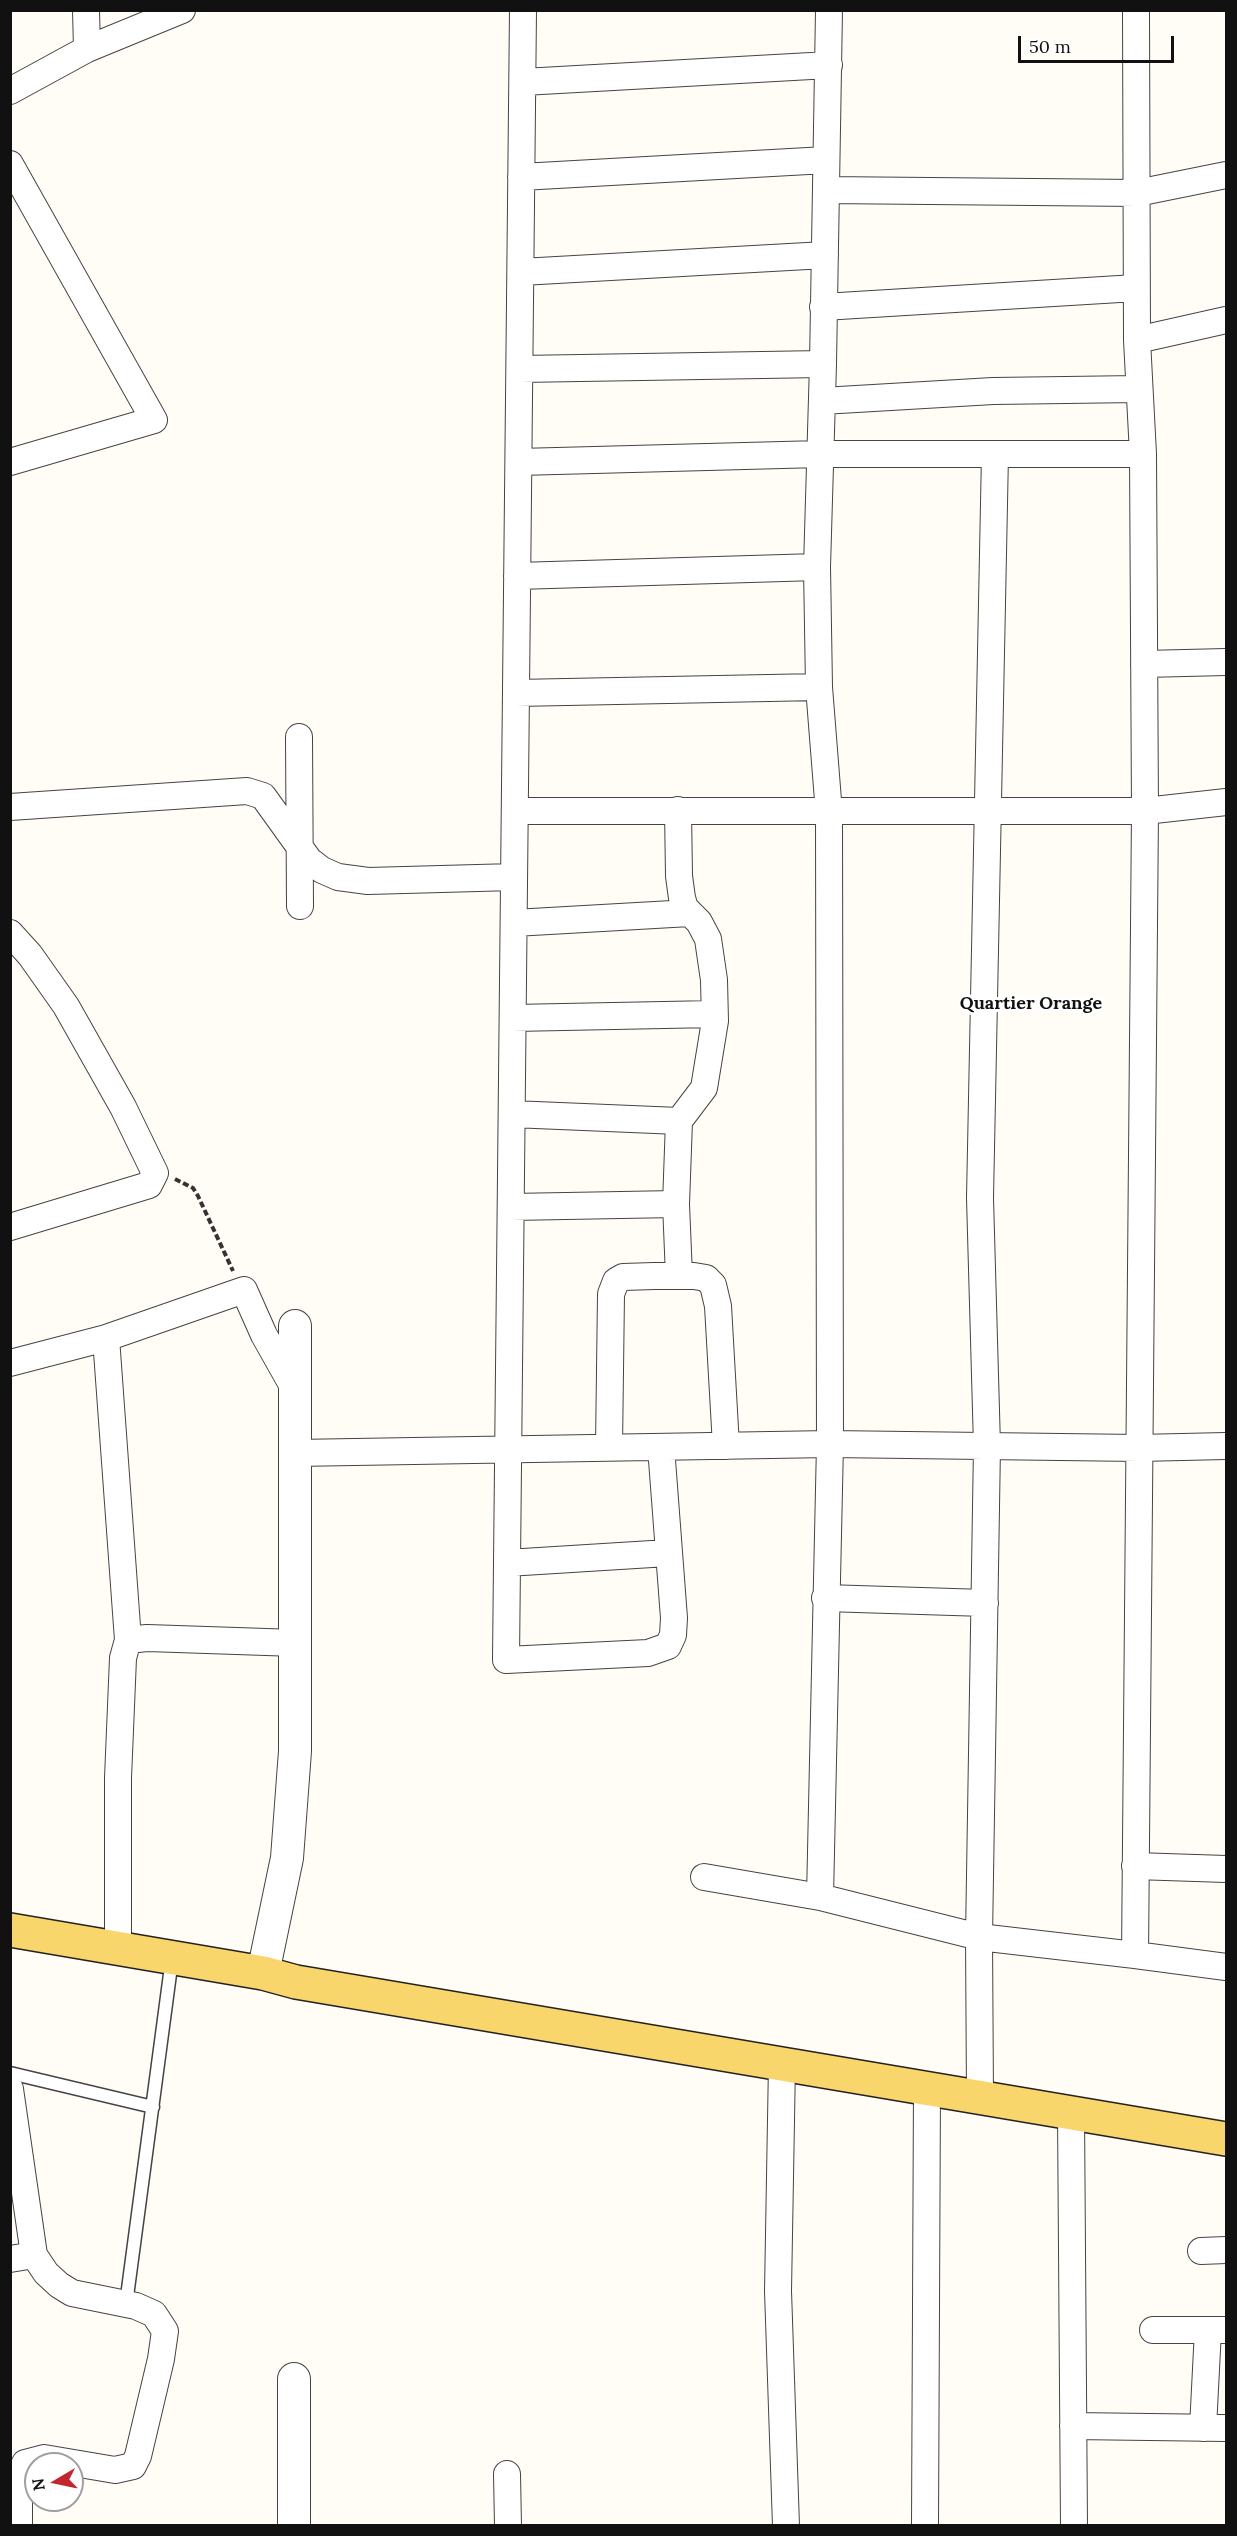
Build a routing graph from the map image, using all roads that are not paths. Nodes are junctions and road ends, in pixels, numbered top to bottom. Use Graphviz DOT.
graph roads {
  1 [pos="86,10"];
  2 [pos="182,10"];
  3 [pos="523,10"];
  4 [pos="829,10"];
  5 [pos="1136,10"];
  6 [pos="87,49"];
  7 [pos="829,64"];
  8 [pos="523,82"];
  9 [pos="10,91"];
  10 [pos="826,160"];
  11 [pos="11,167"];
  12 [pos="1227,176"];
  13 [pos="521,177"];
  14 [pos="826,190"];
  15 [pos="1137,193"];
  16 [pos="825,255"];
  17 [pos="521,272"];
  18 [pos="1136,288"];
  19 [pos="823,308"];
  20 [pos="1227,320"];
  21 [pos="1137,340"];
  22 [pos="823,364"];
  23 [pos="520,369"];
  24 [pos="1138,389"];
  25 [pos="822,401"];
  26 [pos="820,454"];
  27 [pos="995,454"];
  28 [pos="1143,454"];
  29 [pos="10,462"];
  30 [pos="519,462"];
  31 [pos="817,567"];
  32 [pos="518,576"];
  33 [pos="1227,662"];
  34 [pos="1144,664"];
  35 [pos="819,687"];
  36 [pos="516,693"];
  37 [pos="299,737"];
  38 [pos="1227,802"];
  39 [pos="10,807"];
  40 [pos="678,810"];
  41 [pos="515,811"];
  42 [pos="988,811"];
  43 [pos="1145,811"];
  44 [pos="829,813"];
  45 [pos="299,847"];
  46 [pos="514,877"];
  47 [pos="300,906"];
  48 [pos="690,913"];
  49 [pos="514,923"];
  50 [pos="10,933"];
  51 [pos="714,1014"];
  52 [pos="513,1018"];
  53 [pos="512,1114"];
  54 [pos="679,1121"];
  55 [pos="676,1204"];
  56 [pos="511,1207"];
  57 [pos="10,1227"];
  58 [pos="679,1276"];
  59 [pos="295,1326"];
  60 [pos="106,1338"];
  61 [pos="10,1363"];
  62 [pos="295,1390"];
  63 [pos="830,1444"];
  64 [pos="726,1446"];
  65 [pos="987,1446"];
  66 [pos="1227,1446"];
  67 [pos="609,1447"];
  68 [pos="661,1447"];
  69 [pos="1138,1448"];
  70 [pos="509,1449"];
  71 [pos="295,1453"];
  72 [pos="668,1552"];
  73 [pos="507,1563"];
  74 [pos="825,1598"];
  75 [pos="985,1603"];
  76 [pos="128,1640"];
  77 [pos="296,1643"];
  78 [pos="1135,1866"];
  79 [pos="1227,1869"];
  80 [pos="704,1877"];
  81 [pos="820,1897"];
  82 [pos="10,1930"];
  83 [pos="979,1936"];
  84 [pos="118,1948"];
  85 [pos="1136,1955"];
  86 [pos="172,1958"];
  87 [pos="1227,1967"];
  88 [pos="262,1973"];
  89 [pos="782,2062"];
  90 [pos="10,2073"];
  91 [pos="927,2087"];
  92 [pos="10,2089"];
  93 [pos="980,2097"];
  94 [pos="153,2107"];
  95 [pos="1071,2112"];
  96 [pos="13,2124"];
  97 [pos="1227,2139"];
  98 [pos="1227,2250"];
  99 [pos="1201,2251"];
  100 [pos="22,2257"];
  101 [pos="126,2304"];
  102 [pos="1153,2330"];
  103 [pos="1217,2330"];
  104 [pos="294,2379"];
  105 [pos="1073,2426"];
  106 [pos="1215,2428"];
  107 [pos="507,2474"];
  108 [pos="15,2489"];
  109 [pos="19,2526"];
  110 [pos="294,2526"];
  111 [pos="508,2526"];
  112 [pos="786,2526"];
  113 [pos="925,2526"];
  114 [pos="1074,2526"];
  1 -- 6 [label="street"];
  2 -- 6 [label="street"];
  3 -- 8 [label="street"];
  4 -- 7 [label="street"];
  5 -- 15 [label="street"];
  6 -- 9 [label="street"];
  7 -- 8 [label="street"];
  7 -- 10 [label="street"];
  8 -- 13 [label="street"];
  10 -- 13 [label="street"];
  10 -- 14 [label="street"];
  11 -- 29 [label="street"];
  12 -- 15 [label="street"];
  13 -- 17 [label="street"];
  14 -- 15 [label="street"];
  14 -- 16 [label="street"];
  15 -- 18 [label="street"];
  16 -- 17 [label="street"];
  16 -- 19 [label="street"];
  17 -- 23 [label="street"];
  18 -- 19 [label="street"];
  18 -- 21 [label="street"];
  19 -- 22 [label="street"];
  20 -- 21 [label="street"];
  21 -- 24 [label="street"];
  22 -- 23 [label="street"];
  22 -- 25 [label="street"];
  23 -- 30 [label="street"];
  24 -- 25 [label="street"];
  24 -- 28 [label="street"];
  25 -- 26 [label="street"];
  26 -- 27 [label="street"];
  26 -- 30 [label="street"];
  26 -- 31 [label="street"];
  27 -- 28 [label="street"];
  27 -- 42 [label="street"];
  28 -- 34 [label="street"];
  30 -- 32 [label="street"];
  31 -- 32 [label="street"];
  31 -- 35 [label="street"];
  32 -- 36 [label="street"];
  33 -- 34 [label="street"];
  34 -- 43 [label="street"];
  35 -- 36 [label="street"];
  35 -- 44 [label="street"];
  36 -- 41 [label="street"];
  37 -- 45 [label="street"];
  38 -- 43 [label="street"];
  39 -- 45 [label="street"];
  40 -- 41 [label="street"];
  40 -- 44 [label="street"];
  40 -- 48 [label="street"];
  41 -- 46 [label="street"];
  42 -- 43 [label="street"];
  42 -- 44 [label="street"];
  42 -- 65 [label="street"];
  43 -- 69 [label="street"];
  44 -- 63 [label="street"];
  45 -- 46 [label="street"];
  45 -- 47 [label="street"];
  46 -- 49 [label="street"];
  48 -- 49 [label="street"];
  48 -- 51 [label="street"];
  49 -- 52 [label="street"];
  50 -- 57 [label="street"];
  51 -- 52 [label="street"];
  51 -- 54 [label="street"];
  52 -- 53 [label="street"];
  53 -- 54 [label="street"];
  53 -- 56 [label="street"];
  54 -- 55 [label="street"];
  55 -- 56 [label="street"];
  55 -- 58 [label="street"];
  56 -- 70 [label="street"];
  58 -- 64 [label="street"];
  58 -- 67 [label="street"];
  59 -- 62 [label="street"];
  60 -- 61 [label="street"];
  60 -- 62 [label="street"];
  60 -- 76 [label="street"];
  62 -- 71 [label="street"];
  63 -- 64 [label="street"];
  63 -- 65 [label="street"];
  63 -- 74 [label="street"];
  64 -- 68 [label="street"];
  65 -- 69 [label="street"];
  65 -- 75 [label="street"];
  66 -- 69 [label="street"];
  67 -- 68 [label="street"];
  67 -- 70 [label="street"];
  68 -- 72 [label="street"];
  69 -- 78 [label="street"];
  70 -- 71 [label="street"];
  70 -- 73 [label="street"];
  71 -- 77 [label="street"];
  72 -- 73 [label="street"];
  72 -- 73 [label="street"];
  74 -- 75 [label="street"];
  74 -- 81 [label="street"];
  75 -- 83 [label="street"];
  76 -- 77 [label="street"];
  76 -- 84 [label="street"];
  77 -- 88 [label="street"];
  78 -- 79 [label="street"];
  78 -- 85 [label="street"];
  80 -- 81 [label="street"];
  81 -- 83 [label="street"];
  82 -- 84 [label="main road"];
  83 -- 85 [label="street"];
  83 -- 93 [label="street"];
  84 -- 86 [label="main road"];
  85 -- 87 [label="street"];
  86 -- 88 [label="main road"];
  86 -- 94 [label="lane"];
  88 -- 89 [label="main road"];
  89 -- 91 [label="main road"];
  89 -- 112 [label="street"];
  90 -- 94 [label="lane"];
  91 -- 93 [label="main road"];
  91 -- 113 [label="street"];
  92 -- 96 [label="street"];
  93 -- 95 [label="main road"];
  94 -- 101 [label="lane"];
  95 -- 97 [label="main road"];
  95 -- 105 [label="street"];
  96 -- 100 [label="street"];
  98 -- 99 [label="street"];
  100 -- 101 [label="street"];
  101 -- 108 [label="street"];
  102 -- 103 [label="street"];
  103 -- 106 [label="street"];
  104 -- 110 [label="street"];
  105 -- 106 [label="street"];
  105 -- 114 [label="street"];
  107 -- 111 [label="street"];
  108 -- 109 [label="street"];
}
